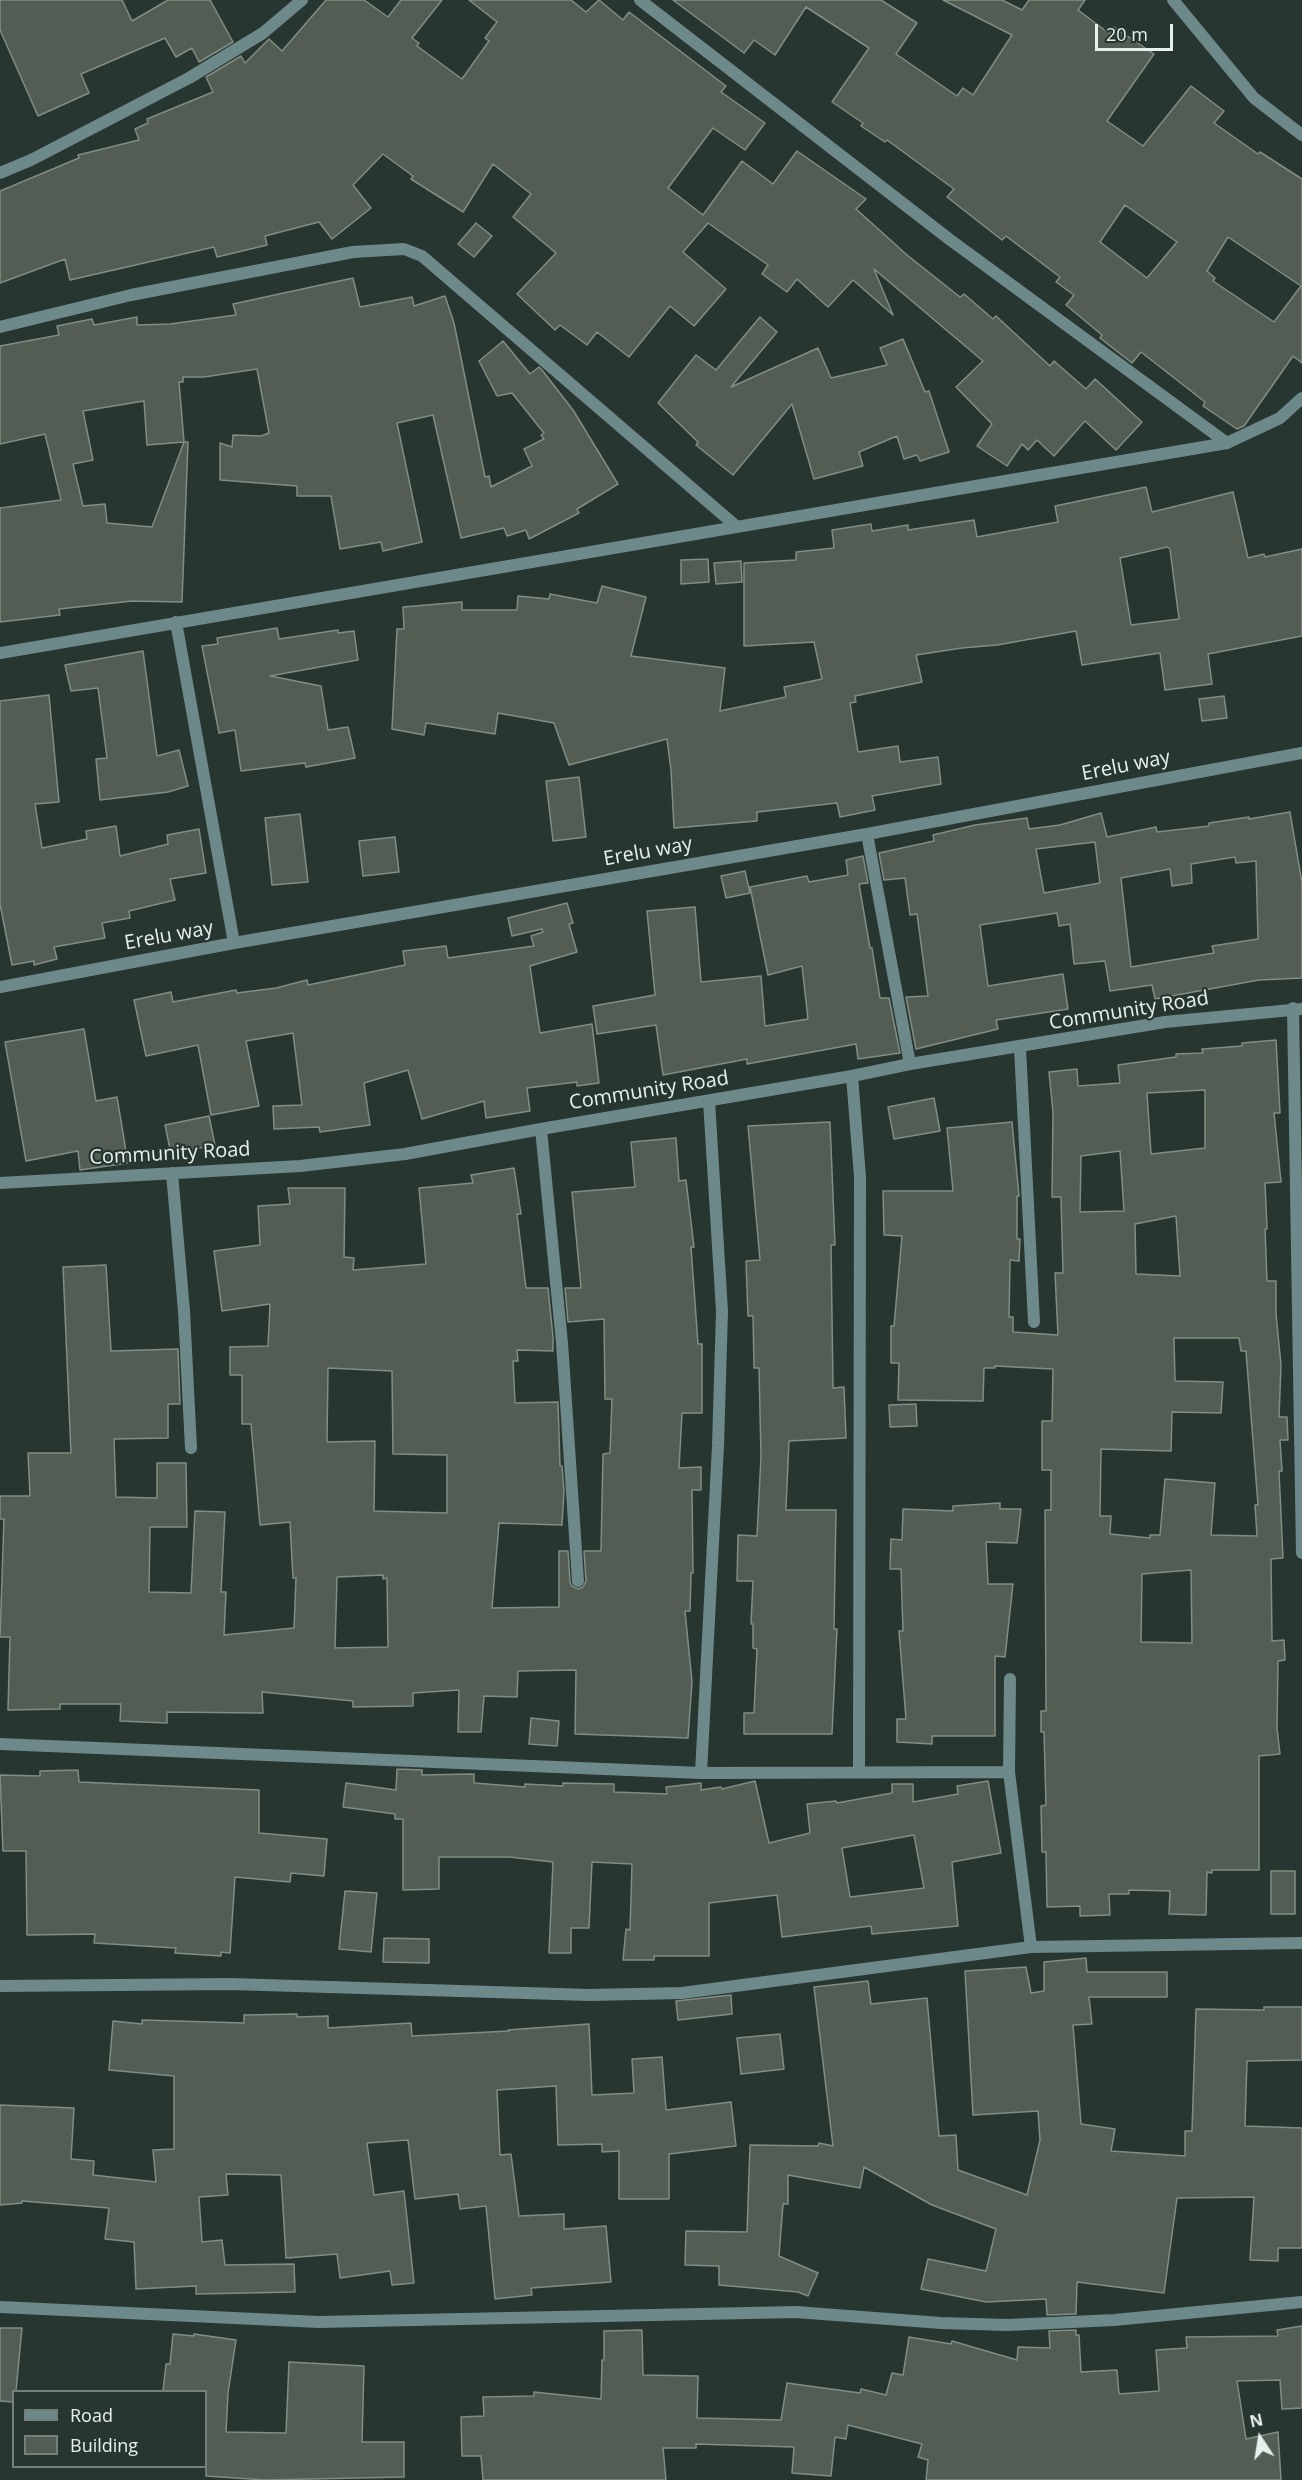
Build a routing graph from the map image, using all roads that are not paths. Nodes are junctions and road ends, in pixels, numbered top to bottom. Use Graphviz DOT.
graph roads {
  1 [pos="302,0"];
  2 [pos="640,0"];
  3 [pos="1173,0"];
  4 [pos="1302,135"];
  5 [pos="0,173"];
  6 [pos="0,327"];
  7 [pos="1302,398"];
  8 [pos="1227,443"];
  9 [pos="736,526"];
  10 [pos="176,622"];
  11 [pos="0,653"];
  12 [pos="1302,753"];
  13 [pos="867,834"];
  14 [pos="234,944"];
  15 [pos="0,987"];
  16 [pos="1297,1008"];
  17 [pos="1020,1048"];
  18 [pos="910,1064"];
  19 [pos="852,1076"];
  20 [pos="709,1101"];
  21 [pos="541,1129"];
  22 [pos="172,1173"];
  23 [pos="0,1183"];
  24 [pos="1034,1322"];
  25 [pos="190,1448"];
  26 [pos="1302,1553"];
  27 [pos="578,1581"];
  28 [pos="1010,1679"];
  29 [pos="0,1744"];
  30 [pos="859,1771"];
  31 [pos="1009,1772"];
  32 [pos="701,1773"];
  33 [pos="1302,1942"];
  34 [pos="1031,1947"];
  35 [pos="0,1986"];
  36 [pos="1302,2302"];
  37 [pos="0,2307"];
  1 -- 5 [label="street"];
  2 -- 8 [label="street"];
  3 -- 4 [label="street"];
  6 -- 9 [label="street"];
  7 -- 8 [label="street"];
  8 -- 9 [label="street"];
  9 -- 10 [label="street"];
  10 -- 11 [label="street"];
  10 -- 14 [label="street"];
  12 -- 13 [label="street, Erelu way"];
  13 -- 14 [label="street, Erelu way"];
  13 -- 18 [label="street"];
  14 -- 15 [label="street, Erelu way"];
  16 -- 17 [label="street, Community Road"];
  16 -- 26 [label="street"];
  17 -- 18 [label="street, Community Road"];
  17 -- 24 [label="street"];
  18 -- 19 [label="street, Community Road"];
  19 -- 20 [label="street, Community Road"];
  19 -- 30 [label="street"];
  20 -- 21 [label="street, Community Road"];
  20 -- 32 [label="street"];
  21 -- 22 [label="street, Community Road"];
  21 -- 27 [label="street"];
  22 -- 23 [label="street, Community Road"];
  22 -- 25 [label="street"];
  28 -- 31 [label="street"];
  29 -- 32 [label="street"];
  30 -- 31 [label="street"];
  30 -- 32 [label="street"];
  31 -- 34 [label="street"];
  33 -- 34 [label="street"];
  34 -- 35 [label="street"];
  36 -- 37 [label="street"];
}
